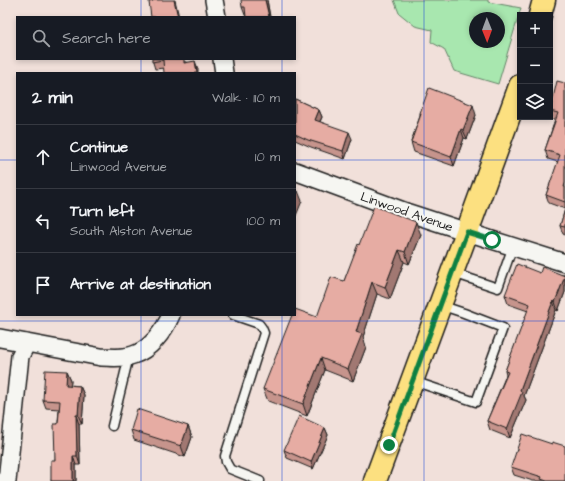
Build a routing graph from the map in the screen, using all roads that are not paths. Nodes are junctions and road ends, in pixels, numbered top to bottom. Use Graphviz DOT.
graph roads {
  1 [pos="214,0"];
  2 [pos="544,0"];
  3 [pos="541,12"];
  4 [pos="216,16"];
  5 [pos="222,60"];
  6 [pos="224,72"];
  7 [pos="517,94"];
  8 [pos="296,171"];
  9 [pos="467,232"];
  10 [pos="512,246"];
  11 [pos="565,263"];
  12 [pos="452,273"];
  13 [pos="440,305"];
  14 [pos="170,316"];
  15 [pos="236,316"];
  16 [pos="0,338"];
  17 [pos="27,343"];
  18 [pos="129,356"];
  19 [pos="412,381"];
  20 [pos="112,426"];
  21 [pos="7,481"];
  22 [pos="260,481"];
  23 [pos="375,481"];
  1 -- 4 [label="street"];
  2 -- 3 [label="main road"];
  5 -- 6 [label="street"];
  7 -- 9 [label="main road"];
  8 -- 9 [label="street, Linwood Avenue"];
  9 -- 10 [label="street, Linwood Avenue"];
  9 -- 12 [label="main road"];
  10 -- 11 [label="street, Linwood Avenue"];
  10 -- 12 [label="lane"];
  12 -- 13 [label="main road"];
  13 -- 19 [label="main road"];
  13 -- 19 [label="lane"];
  14 -- 18 [label="street"];
  15 -- 22 [label="lane"];
  16 -- 17 [label="street"];
  17 -- 18 [label="street"];
  17 -- 21 [label="street"];
  18 -- 20 [label="lane"];
  19 -- 23 [label="main road"];
}
